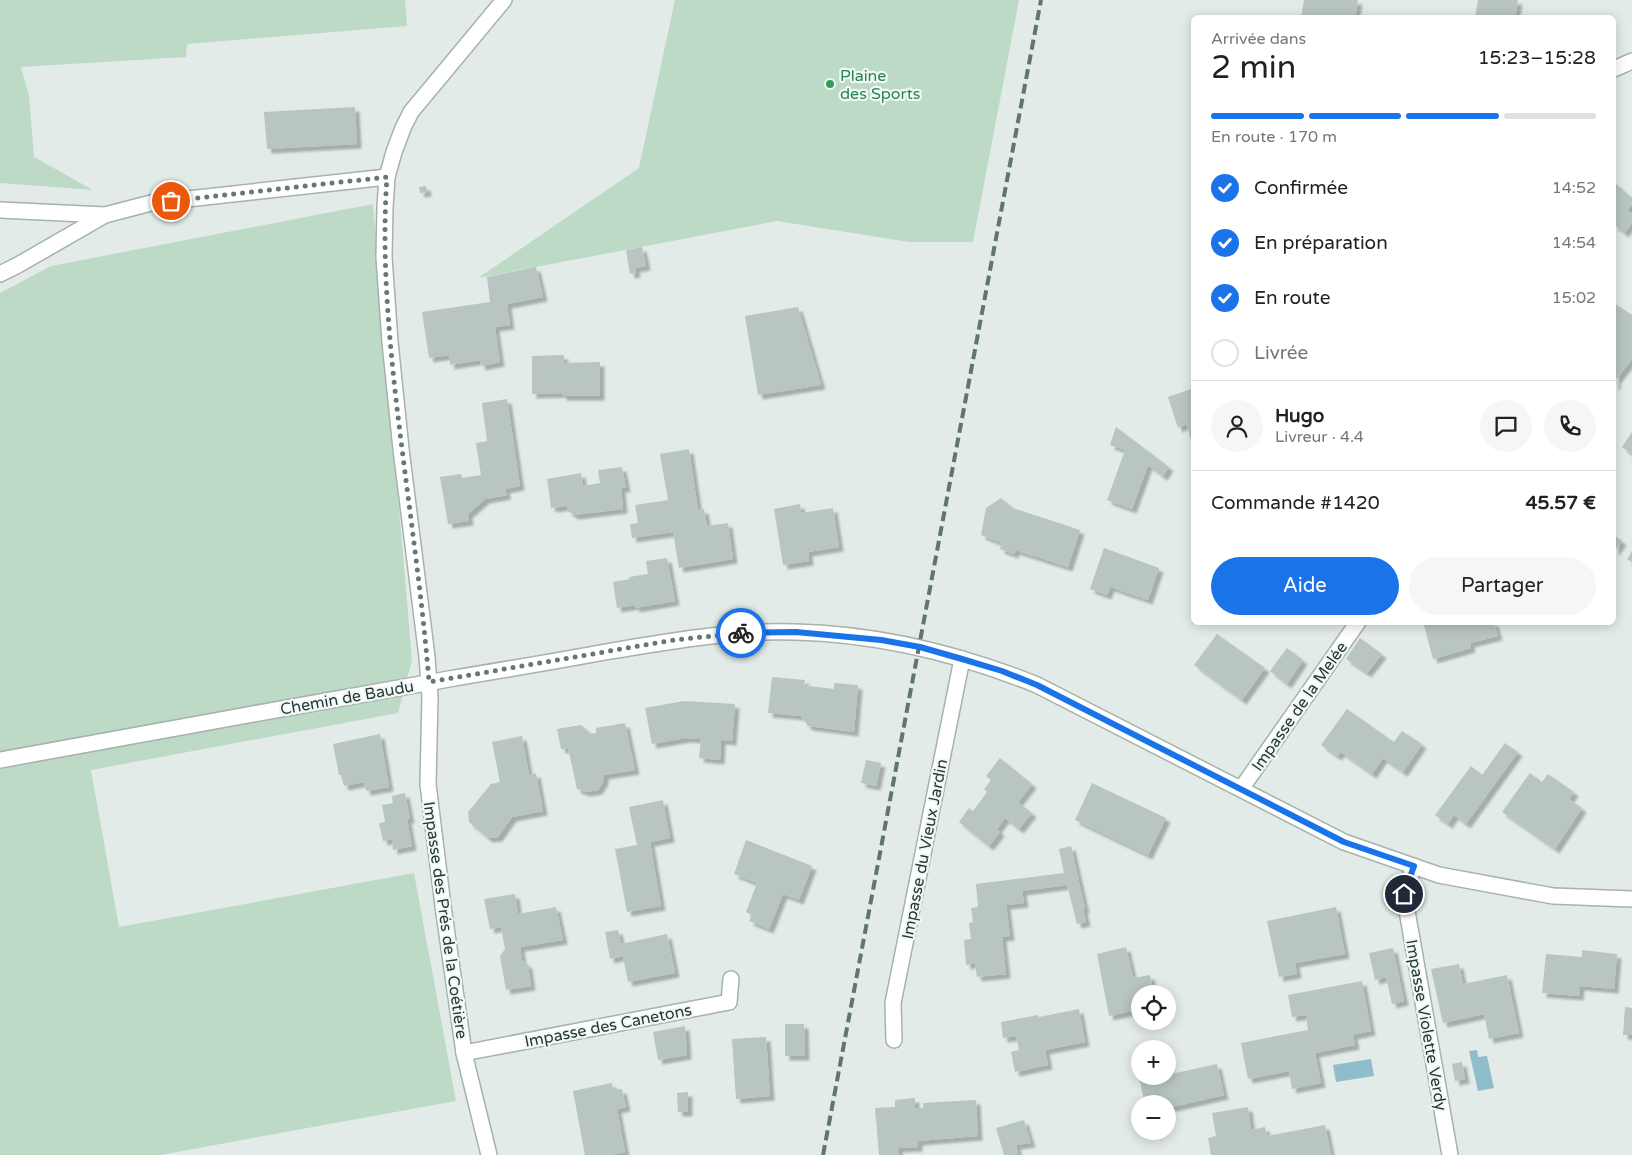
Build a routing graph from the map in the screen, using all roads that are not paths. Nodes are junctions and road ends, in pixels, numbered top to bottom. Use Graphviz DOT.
graph roads {
  1 [pos="504,0"];
  2 [pos="1632,61"];
  3 [pos="1616,68"];
  4 [pos="387,177"];
  5 [pos="0,210"];
  6 [pos="105,215"];
  7 [pos="0,274"];
  8 [pos="1356,625"];
  9 [pos="962,659"];
  10 [pos="429,682"];
  11 [pos="0,760"];
  12 [pos="1241,789"];
  13 [pos="1414,866"];
  14 [pos="1632,899"];
  15 [pos="731,979"];
  16 [pos="894,1040"];
  17 [pos="464,1053"];
  18 [pos="489,1155"];
  19 [pos="1450,1155"];
  1 -- 4 [label="street, Impasse des Prés de la Coétière"];
  2 -- 3 [label="street"];
  4 -- 6 [label="street"];
  4 -- 10 [label="street, Impasse des Prés de la Coétière"];
  5 -- 6 [label="street"];
  6 -- 7 [label="street"];
  8 -- 12 [label="street, Impasse de la Melée"];
  9 -- 10 [label="street, Chemin de Baudu"];
  9 -- 12 [label="street, Chemin de Baudu"];
  9 -- 16 [label="street, Impasse du Vieux Jardin"];
  10 -- 11 [label="street, Chemin de Baudu"];
  10 -- 17 [label="street, Impasse des Prés de la Coétière"];
  12 -- 13 [label="street, Chemin de Baudu"];
  13 -- 14 [label="street, Chemin de Baudu"];
  13 -- 19 [label="street, Impasse Violette Verdy"];
  15 -- 17 [label="street, Impasse des Canetons"];
  17 -- 18 [label="street, Impasse des Prés de la Coétière"];
}
